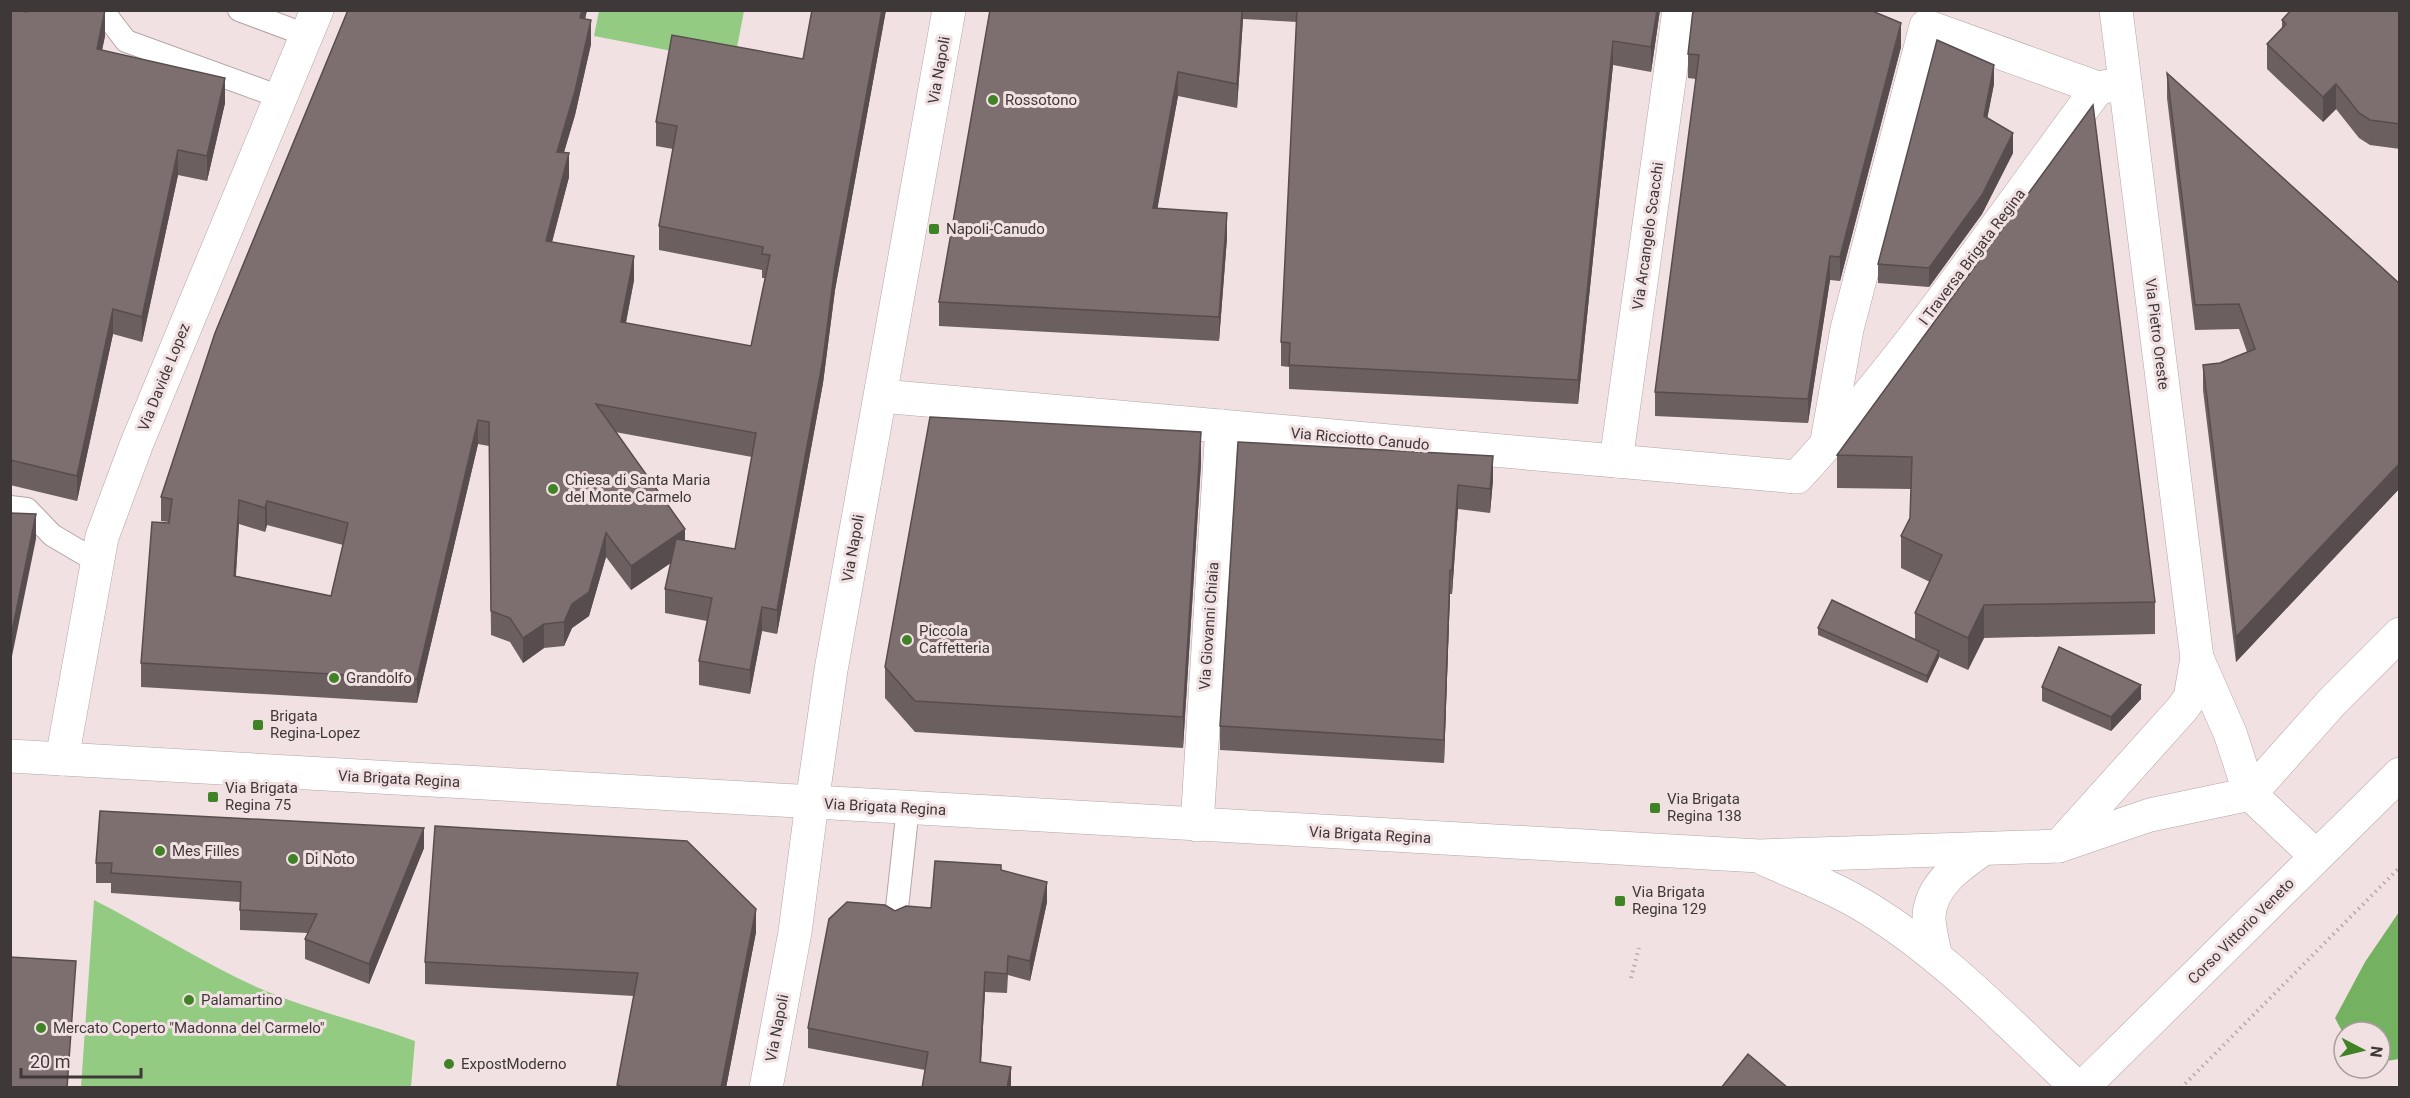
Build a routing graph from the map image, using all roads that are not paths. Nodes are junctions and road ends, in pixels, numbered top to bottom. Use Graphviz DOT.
graph roads {
  1 [pos="87,10"];
  2 [pos="239,10"];
  3 [pos="949,10"];
  4 [pos="1679,10"];
  5 [pos="2116,10"];
  6 [pos="311,23"];
  7 [pos="2111,86"];
  8 [pos="280,96"];
  9 [pos="881,396"];
  10 [pos="1222,426"];
  11 [pos="1826,446"];
  12 [pos="1616,461"];
  13 [pos="10,507"];
  14 [pos="96,561"];
  15 [pos="2400,634"];
  16 [pos="2197,658"];
  17 [pos="10,756"];
  18 [pos="62,759"];
  19 [pos="2400,774"];
  20 [pos="2250,794"];
  21 [pos="812,803"];
  22 [pos="908,807"];
  23 [pos="1197,825"];
  24 [pos="2059,846"];
  25 [pos="1983,849"];
  26 [pos="1759,856"];
  27 [pos="2316,856"];
  28 [pos="896,916"];
  29 [pos="1936,957"];
  30 [pos="766,1088"];
  31 [pos="2080,1088"];
  1 -- 8 [label="lane"];
  2 -- 6 [label="lane"];
  3 -- 9 [label="street, Via Napoli"];
  4 -- 12 [label="street, Via Arcangelo Scacchi"];
  5 -- 7 [label="street, Via Pietro Oreste"];
  6 -- 8 [label="street, Via Davide Lopez"];
  7 -- 11 [label="street, I Traversa Brigata Regina"];
  7 -- 11 [label="street"];
  7 -- 16 [label="street, Via Pietro Oreste"];
  8 -- 14 [label="street, Via Davide Lopez"];
  9 -- 10 [label="street, Via Ricciotto Canudo"];
  9 -- 21 [label="street, Via Napoli"];
  10 -- 12 [label="street, Via Ricciotto Canudo"];
  10 -- 23 [label="street, Via Giovanni Chiaia"];
  11 -- 12 [label="street, Via Ricciotto Canudo"];
  13 -- 14 [label="lane"];
  14 -- 18 [label="street, Via Davide Lopez"];
  15 -- 20 [label="street"];
  16 -- 20 [label="street, Via Pietro Oreste"];
  16 -- 24 [label="street, Via Pietro Oreste"];
  17 -- 18 [label="street, Via Brigata Regina"];
  18 -- 21 [label="street, Via Brigata Regina"];
  19 -- 27 [label="street, Corso Vittorio Veneto"];
  20 -- 24 [label="street, Via Brigata Regina"];
  20 -- 27 [label="street"];
  21 -- 22 [label="street, Via Brigata Regina"];
  21 -- 30 [label="street, Via Napoli"];
  22 -- 23 [label="street, Via Brigata Regina"];
  22 -- 28 [label="lane"];
  23 -- 26 [label="street, Via Brigata Regina"];
  24 -- 25 [label="street, Via Brigata Regina"];
  25 -- 26 [label="street, Via Brigata Regina"];
  25 -- 29 [label="street"];
  26 -- 29 [label="street"];
  27 -- 31 [label="street, Corso Vittorio Veneto"];
  29 -- 31 [label="street"];
}
